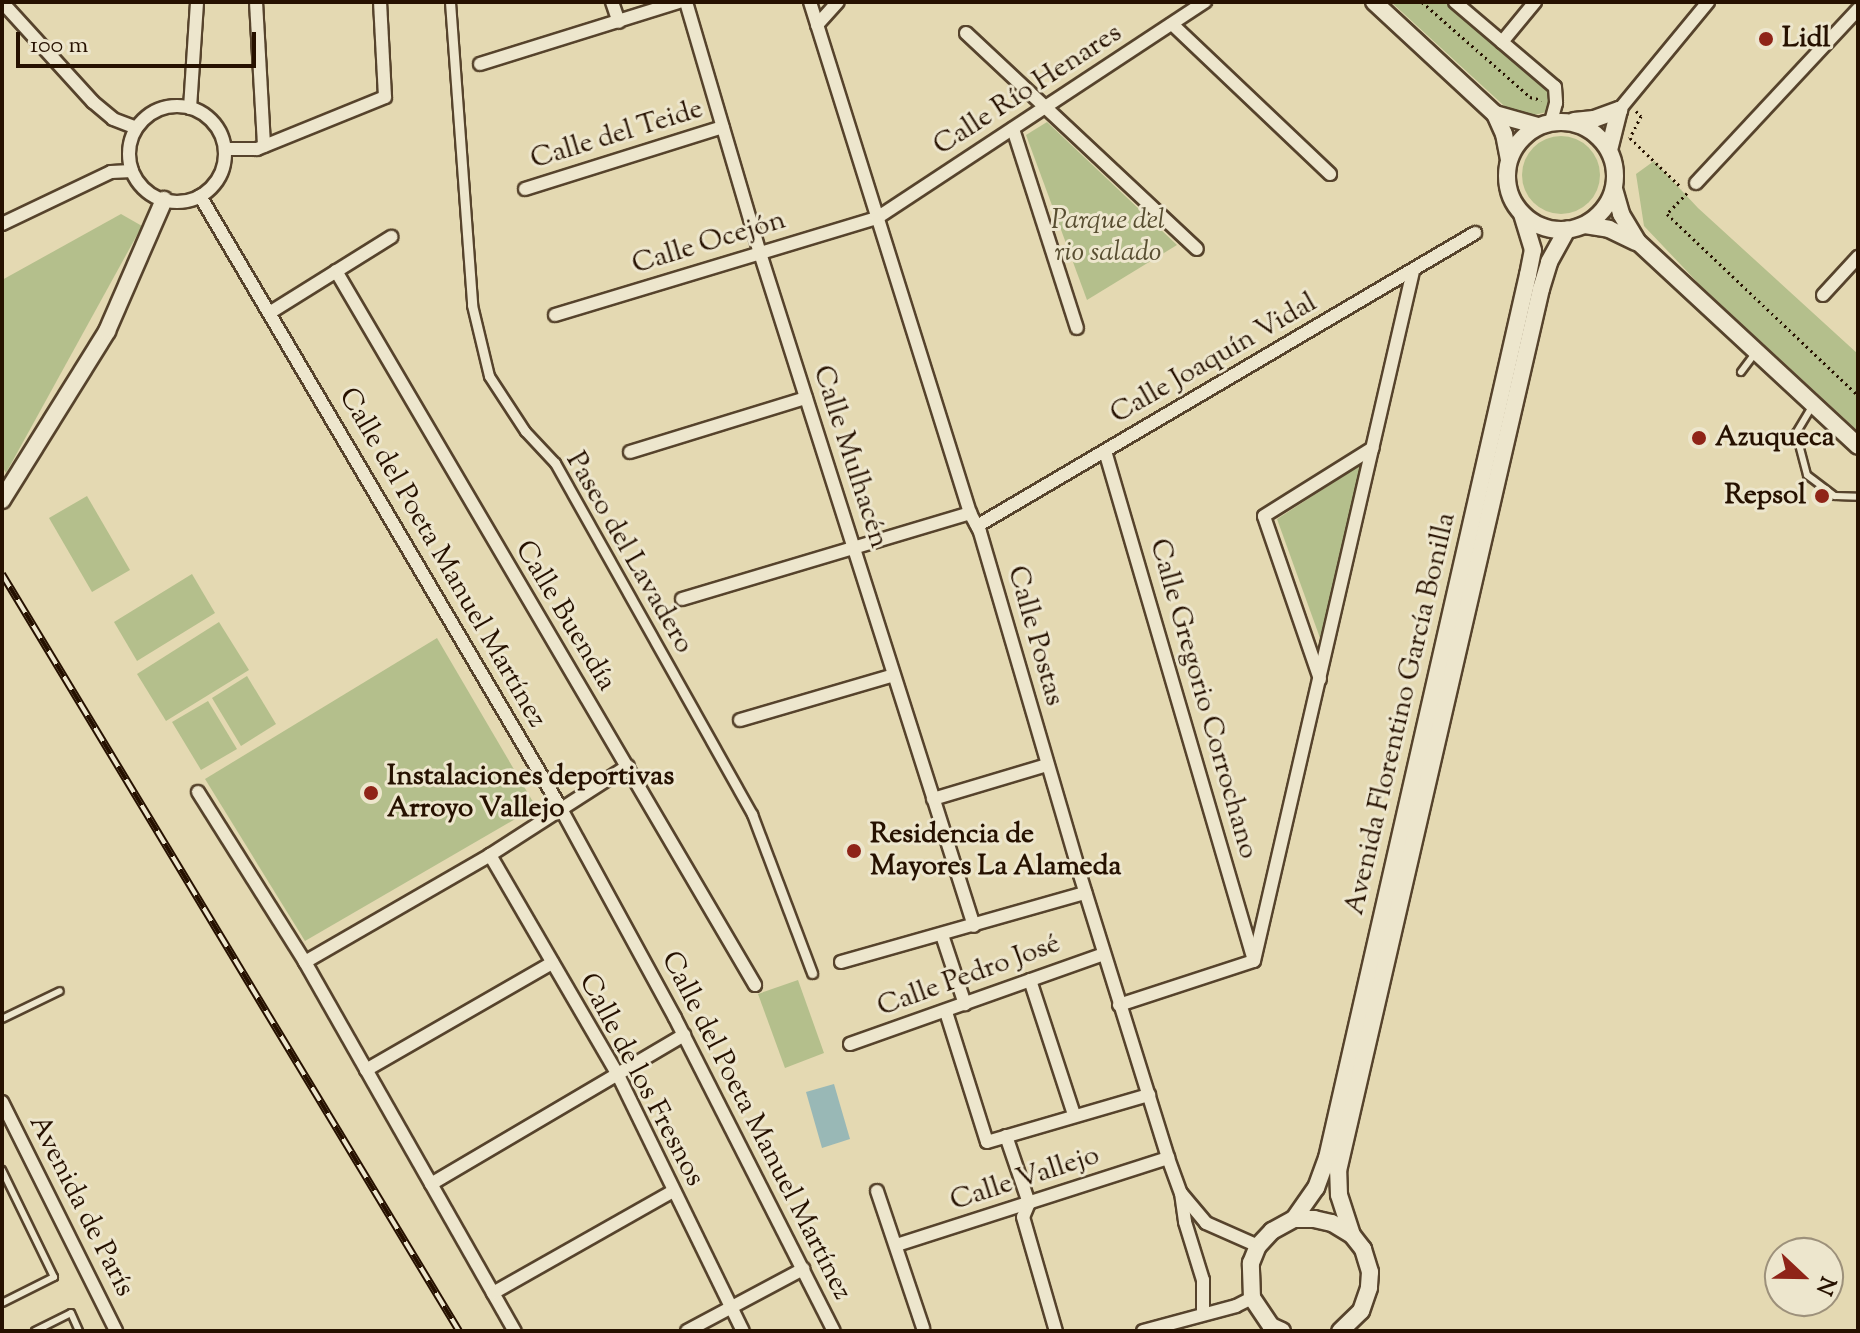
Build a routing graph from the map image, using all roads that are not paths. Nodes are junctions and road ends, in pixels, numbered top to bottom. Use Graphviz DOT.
graph roads {
  1 [pos="2,2"];
  2 [pos="197,2"];
  3 [pos="256,2"];
  4 [pos="380,2"];
  5 [pos="450,2"];
  6 [pos="612,2"];
  7 [pos="679,2"];
  8 [pos="686,2"];
  9 [pos="810,2"];
  10 [pos="838,2"];
  11 [pos="1205,2"];
  12 [pos="1374,2"];
  13 [pos="1455,2"];
  14 [pos="1535,2"];
  15 [pos="1708,2"];
  16 [pos="1858,9"];
  17 [pos="619,22"];
  18 [pos="1172,24"];
  19 [pos="817,25"];
  20 [pos="966,33"];
  21 [pos="1502,42"];
  22 [pos="480,64"];
  23 [pos="1047,107"];
  24 [pos="190,108"];
  25 [pos="1626,109"];
  26 [pos="1495,114"];
  27 [pos="1552,123"];
  28 [pos="723,127"];
  29 [pos="136,128"];
  30 [pos="1013,129"];
  31 [pos="264,146"];
  32 [pos="225,149"];
  33 [pos="1609,150"];
  34 [pos="1509,160"];
  35 [pos="132,171"];
  36 [pos="1330,174"];
  37 [pos="1696,183"];
  38 [pos="525,189"];
  39 [pos="1614,189"];
  40 [pos="200,196"];
  41 [pos="164,200"];
  42 [pos="1522,214"];
  43 [pos="877,218"];
  44 [pos="2,224"];
  45 [pos="1585,225"];
  46 [pos="1567,230"];
  47 [pos="1475,233"];
  48 [pos="391,237"];
  49 [pos="1638,242"];
  50 [pos="1197,249"];
  51 [pos="760,253"];
  52 [pos="1858,257"];
  53 [pos="336,271"];
  54 [pos="1413,271"];
  55 [pos="1823,295"];
  56 [pos="271,312"];
  57 [pos="555,315"];
  58 [pos="1077,328"];
  59 [pos="1756,352"];
  60 [pos="1741,372"];
  61 [pos="806,398"];
  62 [pos="1813,405"];
  63 [pos="1858,446"];
  64 [pos="1373,448"];
  65 [pos="1105,451"];
  66 [pos="630,452"];
  67 [pos="5,496"];
  68 [pos="1858,497"];
  69 [pos="970,513"];
  70 [pos="977,526"];
  71 [pos="854,549"];
  72 [pos="682,599"];
  73 [pos="894,675"];
  74 [pos="1320,679"];
  75 [pos="740,720"];
  76 [pos="1047,765"];
  77 [pos="628,766"];
  78 [pos="198,792"];
  79 [pos="933,799"];
  80 [pos="560,807"];
  81 [pos="490,855"];
  82 [pos="1085,893"];
  83 [pos="974,926"];
  84 [pos="942,935"];
  85 [pos="1104,954"];
  86 [pos="1254,961"];
  87 [pos="305,962"];
  88 [pos="841,962"];
  89 [pos="552,963"];
  90 [pos="812,973"];
  91 [pos="1030,980"];
  92 [pos="755,985"];
  93 [pos="60,991"];
  94 [pos="965,1004"];
  95 [pos="1119,1005"];
  96 [pos="946,1012"];
  97 [pos="2,1019"];
  98 [pos="684,1035"];
  99 [pos="850,1044"];
  100 [pos="366,1070"];
  101 [pos="617,1073"];
  102 [pos="1149,1095"];
  103 [pos="2,1102"];
  104 [pos="1074,1115"];
  105 [pos="1006,1136"];
  106 [pos="1168,1158"];
  107 [pos="2,1170"];
  108 [pos="431,1184"];
  109 [pos="673,1191"];
  110 [pos="877,1191"];
  111 [pos="1181,1193"];
  112 [pos="1029,1203"];
  113 [pos="1294,1219"];
  114 [pos="1352,1235"];
  115 [pos="897,1245"];
  116 [pos="1258,1246"];
  117 [pos="803,1269"];
  118 [pos="493,1293"];
  119 [pos="1252,1298"];
  120 [pos="2,1303"];
  121 [pos="730,1305"];
  122 [pos="1203,1314"];
  123 [pos="923,1328"];
  124 [pos="1275,1329"];
  125 [pos="35,1331"];
  126 [pos="79,1331"];
  127 [pos="116,1331"];
  128 [pos="515,1331"];
  129 [pos="687,1331"];
  130 [pos="743,1331"];
  131 [pos="834,1331"];
  132 [pos="1056,1331"];
  133 [pos="1143,1331"];
  134 [pos="1340,1331"];
  1 -- 29 [label="street"];
  2 -- 24 [label="street"];
  3 -- 31 [label="street"];
  4 -- 31 [label="street"];
  5 -- 90 [label="street, Paseo del Lavadero"];
  6 -- 17 [label="street"];
  7 -- 17 [label="street"];
  8 -- 28 [label="street, Calle Mulhacén"];
  9 -- 19 [label="street, Calle Postas"];
  10 -- 19 [label="street"];
  11 -- 18 [label="street, Calle Río Henares"];
  12 -- 26 [label="street"];
  13 -- 21 [label="street"];
  14 -- 21 [label="street"];
  15 -- 25 [label="street"];
  16 -- 37 [label="street"];
  17 -- 22 [label="street"];
  18 -- 23 [label="street, Calle Río Henares"];
  18 -- 36 [label="street"];
  19 -- 43 [label="street, Calle Postas"];
  20 -- 23 [label="street"];
  21 -- 27 [label="street"];
  23 -- 30 [label="street, Calle Río Henares"];
  23 -- 50 [label="street"];
  24 -- 29 [label="street"];
  24 -- 32 [label="street"];
  25 -- 27 [label="street"];
  25 -- 33 [label="street"];
  26 -- 27 [label="street"];
  26 -- 34 [label="street"];
  27 -- 33 [label="street"];
  27 -- 34 [label="street"];
  28 -- 38 [label="street, Calle del Teide"];
  28 -- 51 [label="street, Calle Mulhacén"];
  29 -- 35 [label="street"];
  30 -- 43 [label="street, Calle Río Henares"];
  30 -- 58 [label="street"];
  31 -- 32 [label="street"];
  32 -- 40 [label="street"];
  33 -- 39 [label="street"];
  34 -- 42 [label="street"];
  35 -- 41 [label="street"];
  35 -- 44 [label="street"];
  39 -- 45 [label="street"];
  39 -- 49 [label="street"];
  40 -- 41 [label="street"];
  40 -- 56 [label="street, Calle del Poeta Manuel Martínez"];
  41 -- 67 [label="street"];
  42 -- 46 [label="street"];
  42 -- 113 [label="street, Avenida Florentino García Bonilla"];
  43 -- 51 [label="street, Calle Ocejón"];
  43 -- 69 [label="street, Calle Postas"];
  45 -- 46 [label="street"];
  45 -- 49 [label="street"];
  46 -- 114 [label="street, Avenida Florentino García Bonilla"];
  47 -- 54 [label="street, Calle Joaquín Vidal"];
  48 -- 53 [label="street"];
  49 -- 59 [label="street"];
  51 -- 57 [label="street, Calle Ocejón"];
  51 -- 61 [label="street, Calle Mulhacén"];
  52 -- 55 [label="street"];
  53 -- 56 [label="street"];
  53 -- 77 [label="street, Calle Buendía"];
  54 -- 64 [label="street"];
  54 -- 65 [label="street, Calle Joaquín Vidal"];
  56 -- 80 [label="street, Calle del Poeta Manuel Martínez"];
  59 -- 60 [label="lane"];
  59 -- 62 [label="street"];
  61 -- 66 [label="street"];
  61 -- 71 [label="street, Calle Mulhacén"];
  62 -- 63 [label="street"];
  62 -- 68 [label="lane"];
  64 -- 74 [label="street"];
  64 -- 74 [label="street"];
  65 -- 70 [label="street, Calle Joaquín Vidal"];
  65 -- 86 [label="street, Calle Gregorio Corrochano"];
  69 -- 70 [label="street, Calle Postas"];
  69 -- 71 [label="street"];
  70 -- 76 [label="street, Calle Postas"];
  71 -- 72 [label="street"];
  71 -- 73 [label="street, Calle Mulhacén"];
  73 -- 75 [label="street"];
  73 -- 79 [label="street, Calle Mulhacén"];
  74 -- 86 [label="street"];
  76 -- 79 [label="street"];
  76 -- 82 [label="street, Calle Postas"];
  77 -- 80 [label="street"];
  77 -- 92 [label="street, Calle Buendía"];
  78 -- 87 [label="street"];
  79 -- 83 [label="street, Calle Mulhacén"];
  80 -- 81 [label="street"];
  80 -- 98 [label="street, Calle del Poeta Manuel Martínez"];
  81 -- 87 [label="street"];
  81 -- 89 [label="street, Calle de los Fresnos"];
  82 -- 83 [label="street"];
  82 -- 85 [label="street, Calle Postas"];
  83 -- 84 [label="street"];
  84 -- 88 [label="street"];
  84 -- 94 [label="street"];
  85 -- 91 [label="street, Calle Pedro José"];
  85 -- 95 [label="street, Calle Postas"];
  86 -- 95 [label="street"];
  87 -- 100 [label="street"];
  89 -- 100 [label="street"];
  89 -- 101 [label="street, Calle de los Fresnos"];
  91 -- 94 [label="street, Calle Pedro José"];
  91 -- 104 [label="street"];
  93 -- 97 [label="lane"];
  94 -- 96 [label="street, Calle Pedro José"];
  95 -- 102 [label="street, Calle Postas"];
  96 -- 99 [label="street, Calle Pedro José"];
  96 -- 105 [label="street"];
  98 -- 101 [label="street"];
  98 -- 117 [label="street, Calle del Poeta Manuel Martínez"];
  100 -- 108 [label="street"];
  101 -- 108 [label="street"];
  101 -- 109 [label="street, Calle de los Fresnos"];
  102 -- 104 [label="street"];
  102 -- 106 [label="street, Calle Postas"];
  103 -- 127 [label="street, Avenida de París"];
  104 -- 105 [label="street"];
  105 -- 112 [label="street"];
  106 -- 111 [label="street, Calle Postas"];
  106 -- 112 [label="street, Calle Vallejo"];
  107 -- 120 [label="lane"];
  108 -- 118 [label="street"];
  109 -- 118 [label="street"];
  109 -- 121 [label="street, Calle de los Fresnos"];
  110 -- 115 [label="street"];
  111 -- 116 [label="street, Calle Postas"];
  111 -- 122 [label="street"];
  112 -- 115 [label="street, Calle Vallejo"];
  112 -- 132 [label="street"];
  113 -- 114 [label="street"];
  113 -- 116 [label="street, Avenida Florentino García Bonilla"];
  114 -- 134 [label="street, Avenida Florentino García Bonilla"];
  115 -- 123 [label="street"];
  116 -- 119 [label="street"];
  117 -- 121 [label="street"];
  117 -- 131 [label="street, Calle del Poeta Manuel Martínez"];
  118 -- 128 [label="street"];
  119 -- 122 [label="street"];
  119 -- 124 [label="street"];
  121 -- 129 [label="street"];
  121 -- 130 [label="street, Calle de los Fresnos"];
  122 -- 133 [label="street"];
  125 -- 126 [label="lane"];
}
